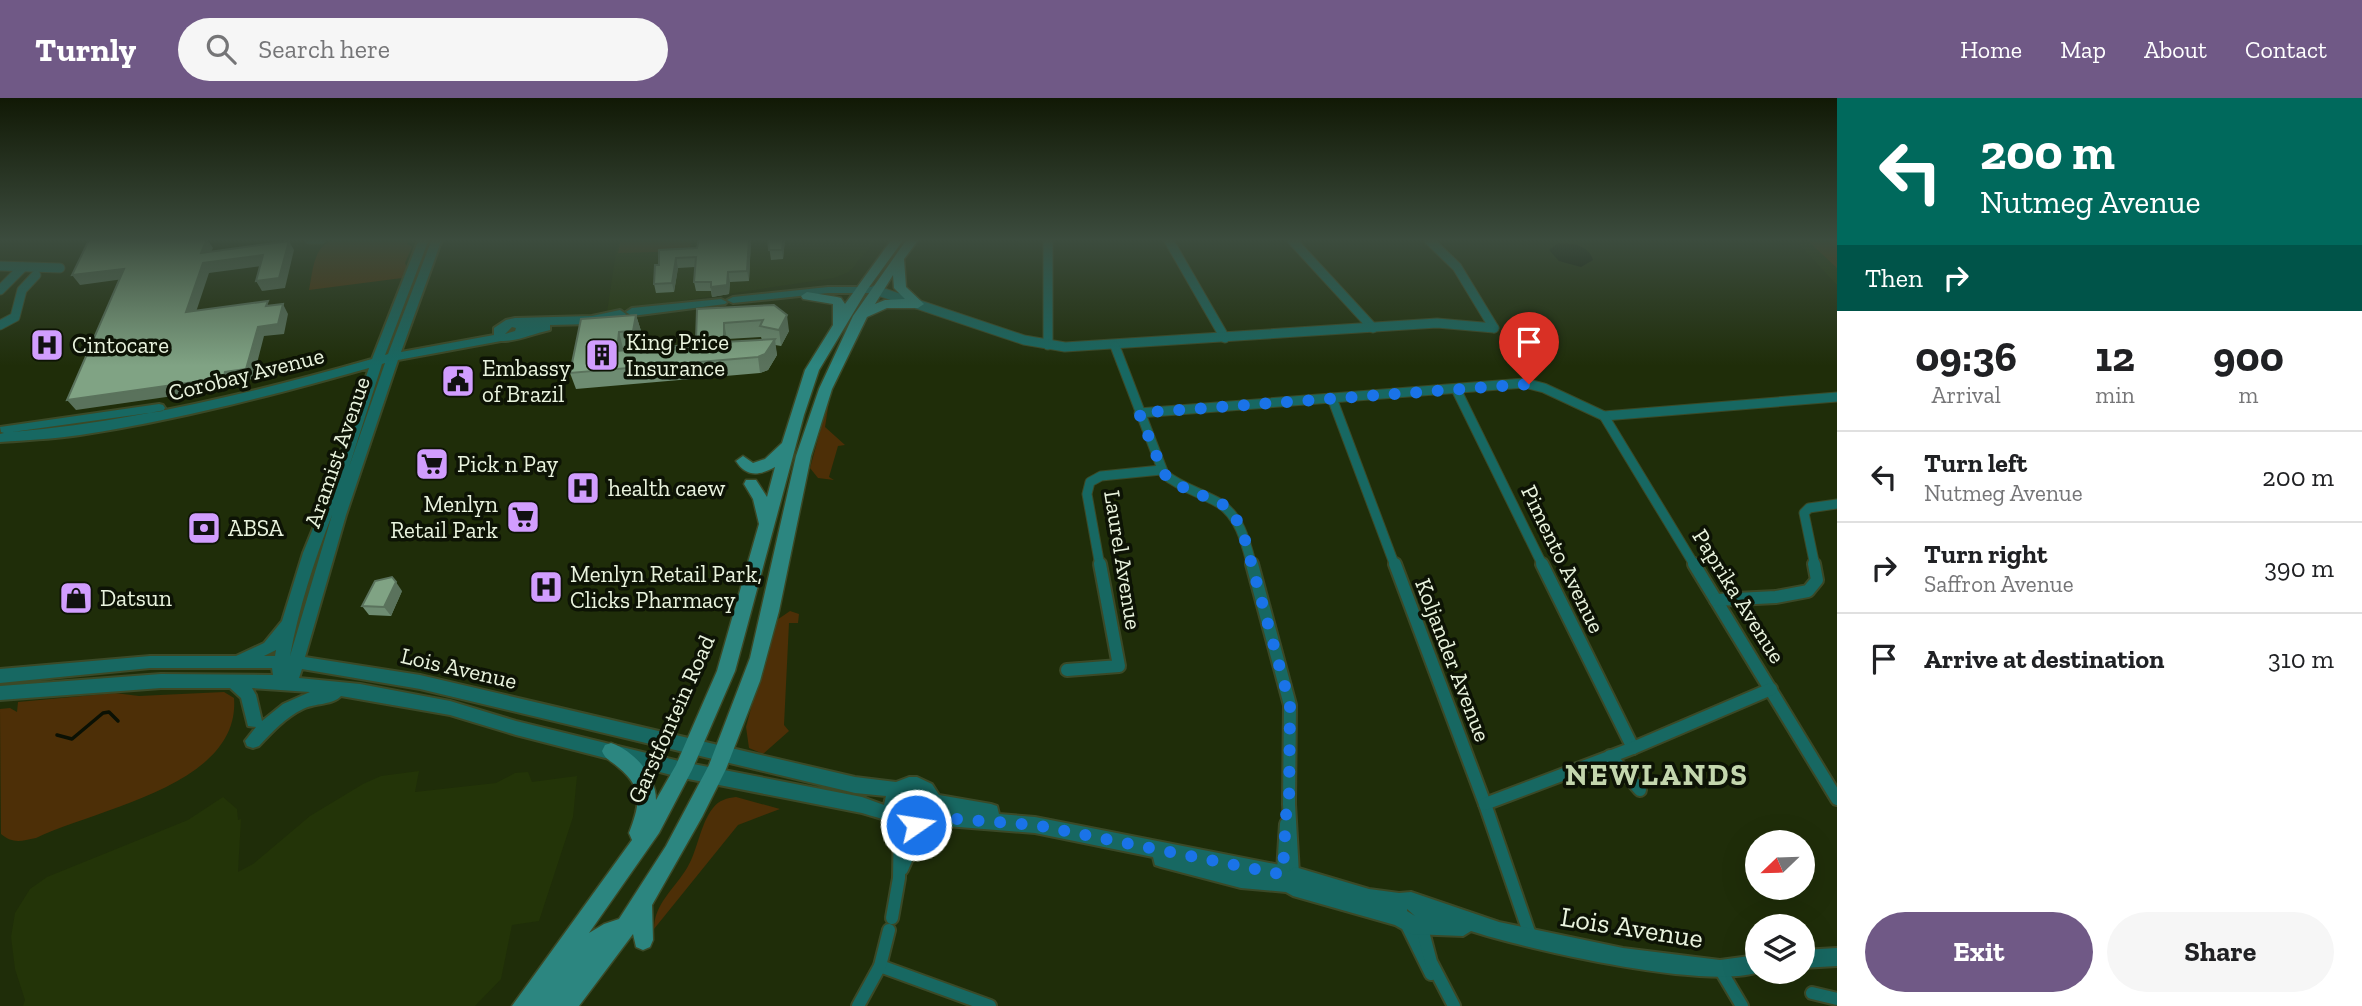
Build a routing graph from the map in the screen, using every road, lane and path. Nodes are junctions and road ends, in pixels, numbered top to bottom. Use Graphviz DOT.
graph roads {
  1 [pos="30,281"];
  2 [pos="410,281"];
  3 [pos="419,281"];
  4 [pos="872,281"];
  5 [pos="876,281"];
  6 [pos="900,281"];
  7 [pos="1048,281"];
  8 [pos="1192,281"];
  9 [pos="1330,281"];
  10 [pos="1466,281"];
  11 [pos="866,292"];
  12 [pos="807,296"];
  13 [pos="727,304"];
  14 [pos="916,304"];
  15 [pos="1484,310"];
  16 [pos="859,316"];
  17 [pos="1445,323"];
  18 [pos="0,325"];
  19 [pos="838,325"];
  20 [pos="1373,328"];
  21 [pos="1225,338"];
  22 [pos="1048,345"];
  23 [pos="1115,346"];
  24 [pos="387,355"];
  25 [pos="1456,389"];
  26 [pos="1837,397"];
  27 [pos="1332,398"];
  28 [pos="1139,413"];
  29 [pos="1604,416"];
  30 [pos="0,429"];
  31 [pos="0,438"];
  32 [pos="788,446"];
  33 [pos="743,461"];
  34 [pos="1161,470"];
  35 [pos="751,484"];
  36 [pos="1837,504"];
  37 [pos="767,526"];
  38 [pos="1716,600"];
  39 [pos="289,621"];
  40 [pos="224,662"];
  41 [pos="288,662"];
  42 [pos="1067,670"];
  43 [pos="0,676"];
  44 [pos="233,681"];
  45 [pos="283,683"];
  46 [pos="1771,689"];
  47 [pos="360,691"];
  48 [pos="0,693"];
  49 [pos="254,721"];
  50 [pos="253,741"];
  51 [pos="693,747"];
  52 [pos="1633,748"];
  53 [pos="611,751"];
  54 [pos="723,754"];
  55 [pos="1610,756"];
  56 [pos="683,770"];
  57 [pos="713,776"];
  58 [pos="899,790"];
  59 [pos="1640,790"];
  60 [pos="1837,799"];
  61 [pos="1485,804"];
  62 [pos="929,814"];
  63 [pos="898,819"];
  64 [pos="626,865"];
  65 [pos="899,878"];
  66 [pos="1288,878"];
  67 [pos="642,902"];
  68 [pos="1411,916"];
  69 [pos="624,928"];
  70 [pos="1531,938"];
  71 [pos="643,940"];
  72 [pos="1837,957"];
  73 [pos="1815,958"];
  74 [pos="880,966"];
  75 [pos="1745,966"];
  76 [pos="1720,970"];
  77 [pos="1812,993"];
  78 [pos="1837,999"];
  79 [pos="523,1006"];
  80 [pos="539,1006"];
  81 [pos="565,1006"];
  82 [pos="858,1006"];
  83 [pos="990,1006"];
  84 [pos="1454,1006"];
  85 [pos="1742,1006"];
  1 -- 18 [label="street"];
  2 -- 24 [label="street, Aramist Avenue"];
  3 -- 24 [label="street, Aramist Avenue"];
  4 -- 11 [label="main road, Garstfontein Road"];
  5 -- 11 [label="main road, Garstfontein Road"];
  6 -- 14 [label="main road"];
  7 -- 22 [label="street"];
  8 -- 21 [label="street"];
  9 -- 20 [label="street"];
  10 -- 15 [label="street"];
  11 -- 12 [label="street, Corobay Avenue"];
  11 -- 13 [label="street, Corobay Avenue"];
  11 -- 14 [label="street, Corobay Avenue"];
  11 -- 16 [label="main road, Garstfontein Road"];
  11 -- 19 [label="main road, Garstfontein Road"];
  12 -- 13 [label="street, Corobay Avenue"];
  12 -- 19 [label="main road"];
  13 -- 24 [label="street, Corobay Avenue"];
  14 -- 16 [label="main road"];
  14 -- 22 [label="street, Corobay Avenue"];
  15 -- 17 [label="street, Corobay Avenue"];
  15 -- 17 [label="street, Corobay Avenue"];
  16 -- 54 [label="main road, Garstfontein Road"];
  17 -- 20 [label="street, Corobay Avenue"];
  19 -- 32 [label="main road, Garstfontein Road"];
  20 -- 21 [label="street, Corobay Avenue"];
  21 -- 23 [label="street, Corobay Avenue"];
  22 -- 23 [label="street, Corobay Avenue"];
  23 -- 28 [label="street"];
  24 -- 30 [label="street, Corobay Avenue"];
  24 -- 31 [label="street, Corobay Avenue"];
  24 -- 39 [label="street, Aramist Avenue"];
  24 -- 41 [label="street, Aramist Avenue"];
  25 -- 27 [label="street"];
  25 -- 29 [label="street"];
  25 -- 52 [label="street, Pimento Avenue"];
  26 -- 29 [label="street"];
  27 -- 28 [label="street"];
  27 -- 61 [label="street, Koljander Avenue"];
  28 -- 34 [label="street"];
  29 -- 38 [label="street, Paprika Avenue"];
  32 -- 33 [label="main road"];
  32 -- 37 [label="main road, Garstfontein Road"];
  34 -- 42 [label="street, Laurel Avenue"];
  34 -- 66 [label="street"];
  35 -- 37 [label="main road"];
  36 -- 38 [label="street"];
  37 -- 51 [label="main road, Garstfontein Road"];
  38 -- 46 [label="street, Paprika Avenue"];
  39 -- 40 [label="street"];
  39 -- 41 [label="street, Aramist Avenue"];
  40 -- 41 [label="street, Lois Avenue"];
  40 -- 43 [label="street, Lois Avenue"];
  41 -- 45 [label="street, Aramist Avenue"];
  41 -- 51 [label="street, Lois Avenue"];
  44 -- 45 [label="street, Lois Avenue"];
  44 -- 48 [label="street, Lois Avenue"];
  44 -- 49 [label="street"];
  45 -- 47 [label="street, Lois Avenue"];
  46 -- 52 [label="street"];
  46 -- 60 [label="street, Paprika Avenue"];
  47 -- 50 [label="street"];
  47 -- 53 [label="street, Lois Avenue"];
  51 -- 54 [label="street, Lois Avenue"];
  51 -- 56 [label="main road, Garstfontein Road"];
  52 -- 55 [label="street"];
  53 -- 56 [label="street, Lois Avenue"];
  53 -- 64 [label="main road"];
  54 -- 57 [label="main road, Garstfontein Road"];
  54 -- 58 [label="street, Lois Avenue"];
  55 -- 59 [label="street"];
  55 -- 61 [label="street"];
  56 -- 57 [label="street, Lois Avenue"];
  56 -- 64 [label="main road, Garstfontein Road"];
  57 -- 63 [label="street, Lois Avenue"];
  57 -- 67 [label="main road, Garstfontein Road"];
  58 -- 62 [label="street"];
  58 -- 63 [label="street"];
  61 -- 70 [label="street, Koljander Avenue"];
  62 -- 63 [label="street"];
  62 -- 65 [label="street"];
  62 -- 66 [label="street, Lois Avenue"];
  63 -- 65 [label="street"];
  64 -- 79 [label="main road, Garstfontein Road"];
  65 -- 74 [label="street"];
  66 -- 68 [label="street, Lois Avenue"];
  67 -- 69 [label="main road, Garstfontein Road"];
  67 -- 71 [label="main road"];
  68 -- 70 [label="street, Lois Avenue"];
  68 -- 84 [label="street"];
  69 -- 80 [label="main road"];
  69 -- 81 [label="main road, Garstfontein Road"];
  70 -- 76 [label="street, Lois Avenue"];
  72 -- 73 [label="street"];
  74 -- 82 [label="street"];
  74 -- 83 [label="street"];
  75 -- 76 [label="street, Lois Avenue"];
  76 -- 85 [label="street"];
  77 -- 78 [label="street"];
}
